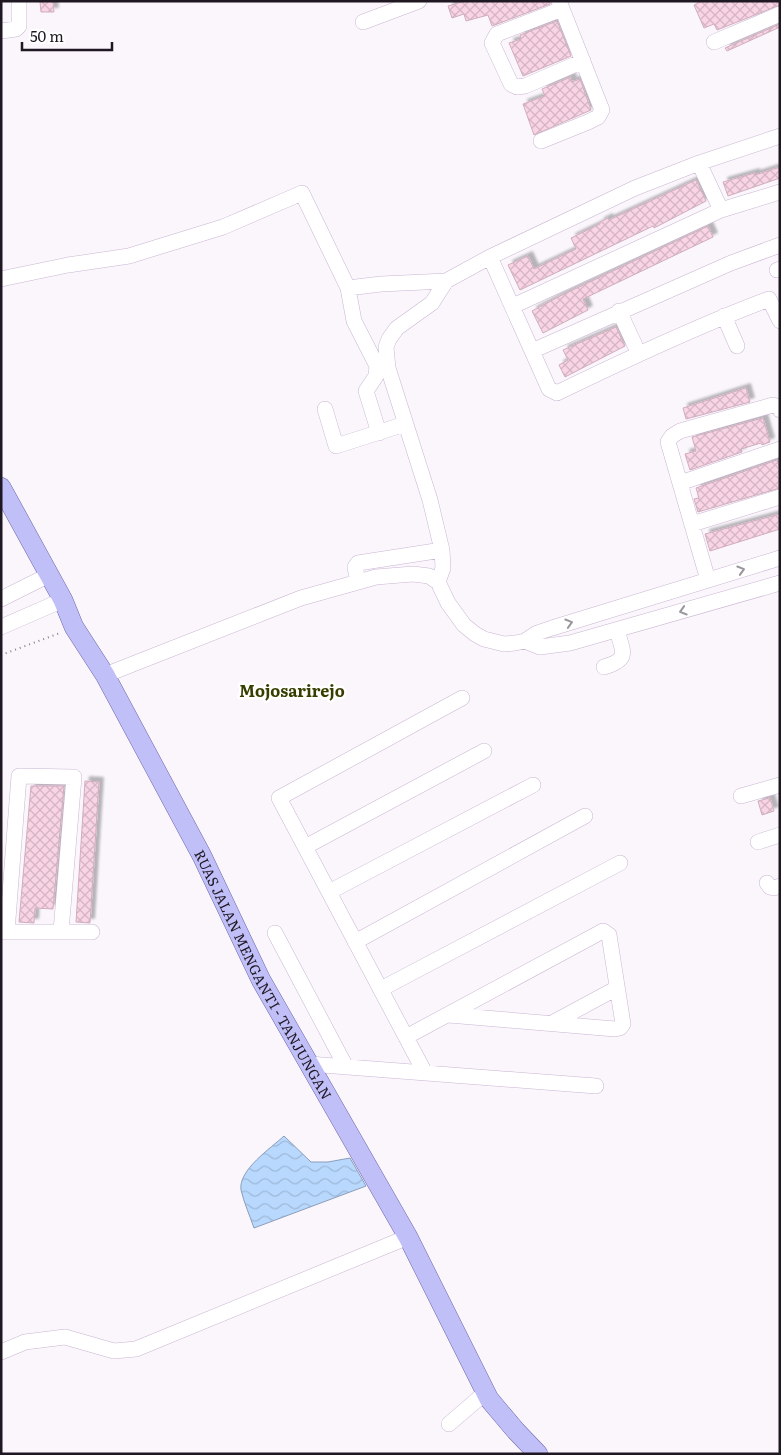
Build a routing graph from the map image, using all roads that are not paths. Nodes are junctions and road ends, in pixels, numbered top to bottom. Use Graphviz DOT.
graph roads {
  1 [pos="19,1"];
  2 [pos="419,1"];
  3 [pos="560,5"];
  4 [pos="780,14"];
  5 [pos="364,22"];
  6 [pos="1,31"];
  7 [pos="714,42"];
  8 [pos="583,61"];
  9 [pos="780,136"];
  10 [pos="541,141"];
  11 [pos="699,163"];
  12 [pos="780,192"];
  13 [pos="721,210"];
  14 [pos="780,245"];
  15 [pos="490,257"];
  16 [pos="1,279"];
  17 [pos="446,281"];
  18 [pos="348,288"];
  19 [pos="513,306"];
  20 [pos="619,311"];
  21 [pos="724,316"];
  22 [pos="780,320"];
  23 [pos="737,346"];
  24 [pos="386,347"];
  25 [pos="368,348"];
  26 [pos="532,351"];
  27 [pos="639,354"];
  28 [pos="325,409"];
  29 [pos="780,410"];
  30 [pos="405,424"];
  31 [pos="379,433"];
  32 [pos="780,449"];
  33 [pos="680,483"];
  34 [pos="1,487"];
  35 [pos="780,497"];
  36 [pos="692,524"];
  37 [pos="442,550"];
  38 [pos="780,558"];
  39 [pos="49,575"];
  40 [pos="715,578"];
  41 [pos="358,582"];
  42 [pos="438,582"];
  43 [pos="780,582"];
  44 [pos="728,597"];
  45 [pos="1,599"];
  46 [pos="63,600"];
  47 [pos="1,627"];
  48 [pos="617,630"];
  49 [pos="525,642"];
  50 [pos="604,667"];
  51 [pos="105,675"];
  52 [pos="462,698"];
  53 [pos="484,751"];
  54 [pos="533,785"];
  55 [pos="780,785"];
  56 [pos="741,796"];
  57 [pos="585,816"];
  58 [pos="780,835"];
  59 [pos="758,842"];
  60 [pos="305,847"];
  61 [pos="620,862"];
  62 [pos="329,892"];
  63 [pos="61,931"];
  64 [pos="4,932"];
  65 [pos="92,932"];
  66 [pos="275,933"];
  67 [pos="355,942"];
  68 [pos="617,988"];
  69 [pos="381,990"];
  70 [pos="449,1015"];
  71 [pos="552,1023"];
  72 [pos="406,1037"];
  73 [pos="309,1064"];
  74 [pos="346,1067"];
  75 [pos="425,1073"];
  76 [pos="596,1086"];
  77 [pos="408,1237"];
  78 [pos="1,1352"];
  79 [pos="486,1392"];
  80 [pos="450,1424"];
  81 [pos="538,1454"];
  1 -- 6 [label="street"];
  2 -- 5 [label="street"];
  3 -- 8 [label="street"];
  3 -- 8 [label="street"];
  4 -- 7 [label="street"];
  8 -- 10 [label="street"];
  9 -- 11 [label="street"];
  11 -- 13 [label="street"];
  11 -- 15 [label="street"];
  12 -- 13 [label="street"];
  13 -- 19 [label="street"];
  14 -- 20 [label="street"];
  15 -- 17 [label="street"];
  15 -- 19 [label="street"];
  16 -- 18 [label="street"];
  17 -- 18 [label="street"];
  17 -- 24 [label="street"];
  18 -- 25 [label="street"];
  19 -- 26 [label="street"];
  20 -- 26 [label="street"];
  20 -- 27 [label="street"];
  21 -- 22 [label="street"];
  21 -- 23 [label="street"];
  21 -- 27 [label="street"];
  24 -- 25 [label="street"];
  24 -- 30 [label="street"];
  25 -- 31 [label="street"];
  26 -- 27 [label="street"];
  28 -- 31 [label="street"];
  29 -- 33 [label="street"];
  30 -- 31 [label="street"];
  30 -- 37 [label="street"];
  32 -- 33 [label="street"];
  33 -- 36 [label="street"];
  34 -- 39 [label="main road, RUAS JALAN MENGANTI - TANJUNGAN"];
  35 -- 36 [label="street"];
  36 -- 40 [label="street"];
  37 -- 41 [label="street"];
  37 -- 42 [label="street"];
  40 -- 38 [label="street, one-way"];
  39 -- 45 [label="street"];
  39 -- 46 [label="main road, RUAS JALAN MENGANTI - TANJUNGAN"];
  40 -- 44 [label="street"];
  49 -- 40 [label="street, one-way"];
  41 -- 42 [label="street"];
  41 -- 51 [label="street"];
  42 -- 49 [label="street"];
  43 -- 44 [label="street"];
  44 -- 48 [label="street, one-way"];
  46 -- 47 [label="street"];
  46 -- 51 [label="main road, RUAS JALAN MENGANTI - TANJUNGAN"];
  48 -- 49 [label="street"];
  48 -- 50 [label="street"];
  51 -- 73 [label="main road, RUAS JALAN MENGANTI - TANJUNGAN"];
  52 -- 60 [label="street"];
  53 -- 60 [label="street"];
  54 -- 62 [label="street"];
  55 -- 56 [label="street"];
  57 -- 67 [label="street"];
  58 -- 59 [label="street"];
  60 -- 62 [label="street"];
  61 -- 69 [label="street"];
  62 -- 67 [label="street"];
  63 -- 64 [label="street"];
  63 -- 64 [label="street"];
  63 -- 65 [label="street"];
  66 -- 74 [label="street"];
  67 -- 69 [label="street"];
  68 -- 70 [label="street"];
  68 -- 71 [label="street"];
  68 -- 71 [label="street"];
  69 -- 72 [label="street"];
  70 -- 71 [label="street"];
  70 -- 72 [label="street"];
  72 -- 75 [label="street"];
  73 -- 74 [label="street"];
  73 -- 77 [label="main road, RUAS JALAN MENGANTI - TANJUNGAN"];
  74 -- 75 [label="street"];
  75 -- 76 [label="street"];
  77 -- 78 [label="street"];
  77 -- 79 [label="main road, RUAS JALAN MENGANTI - TANJUNGAN"];
  79 -- 80 [label="street"];
  79 -- 81 [label="main road, RUAS JALAN MENGANTI - TANJUNGAN"];
}
